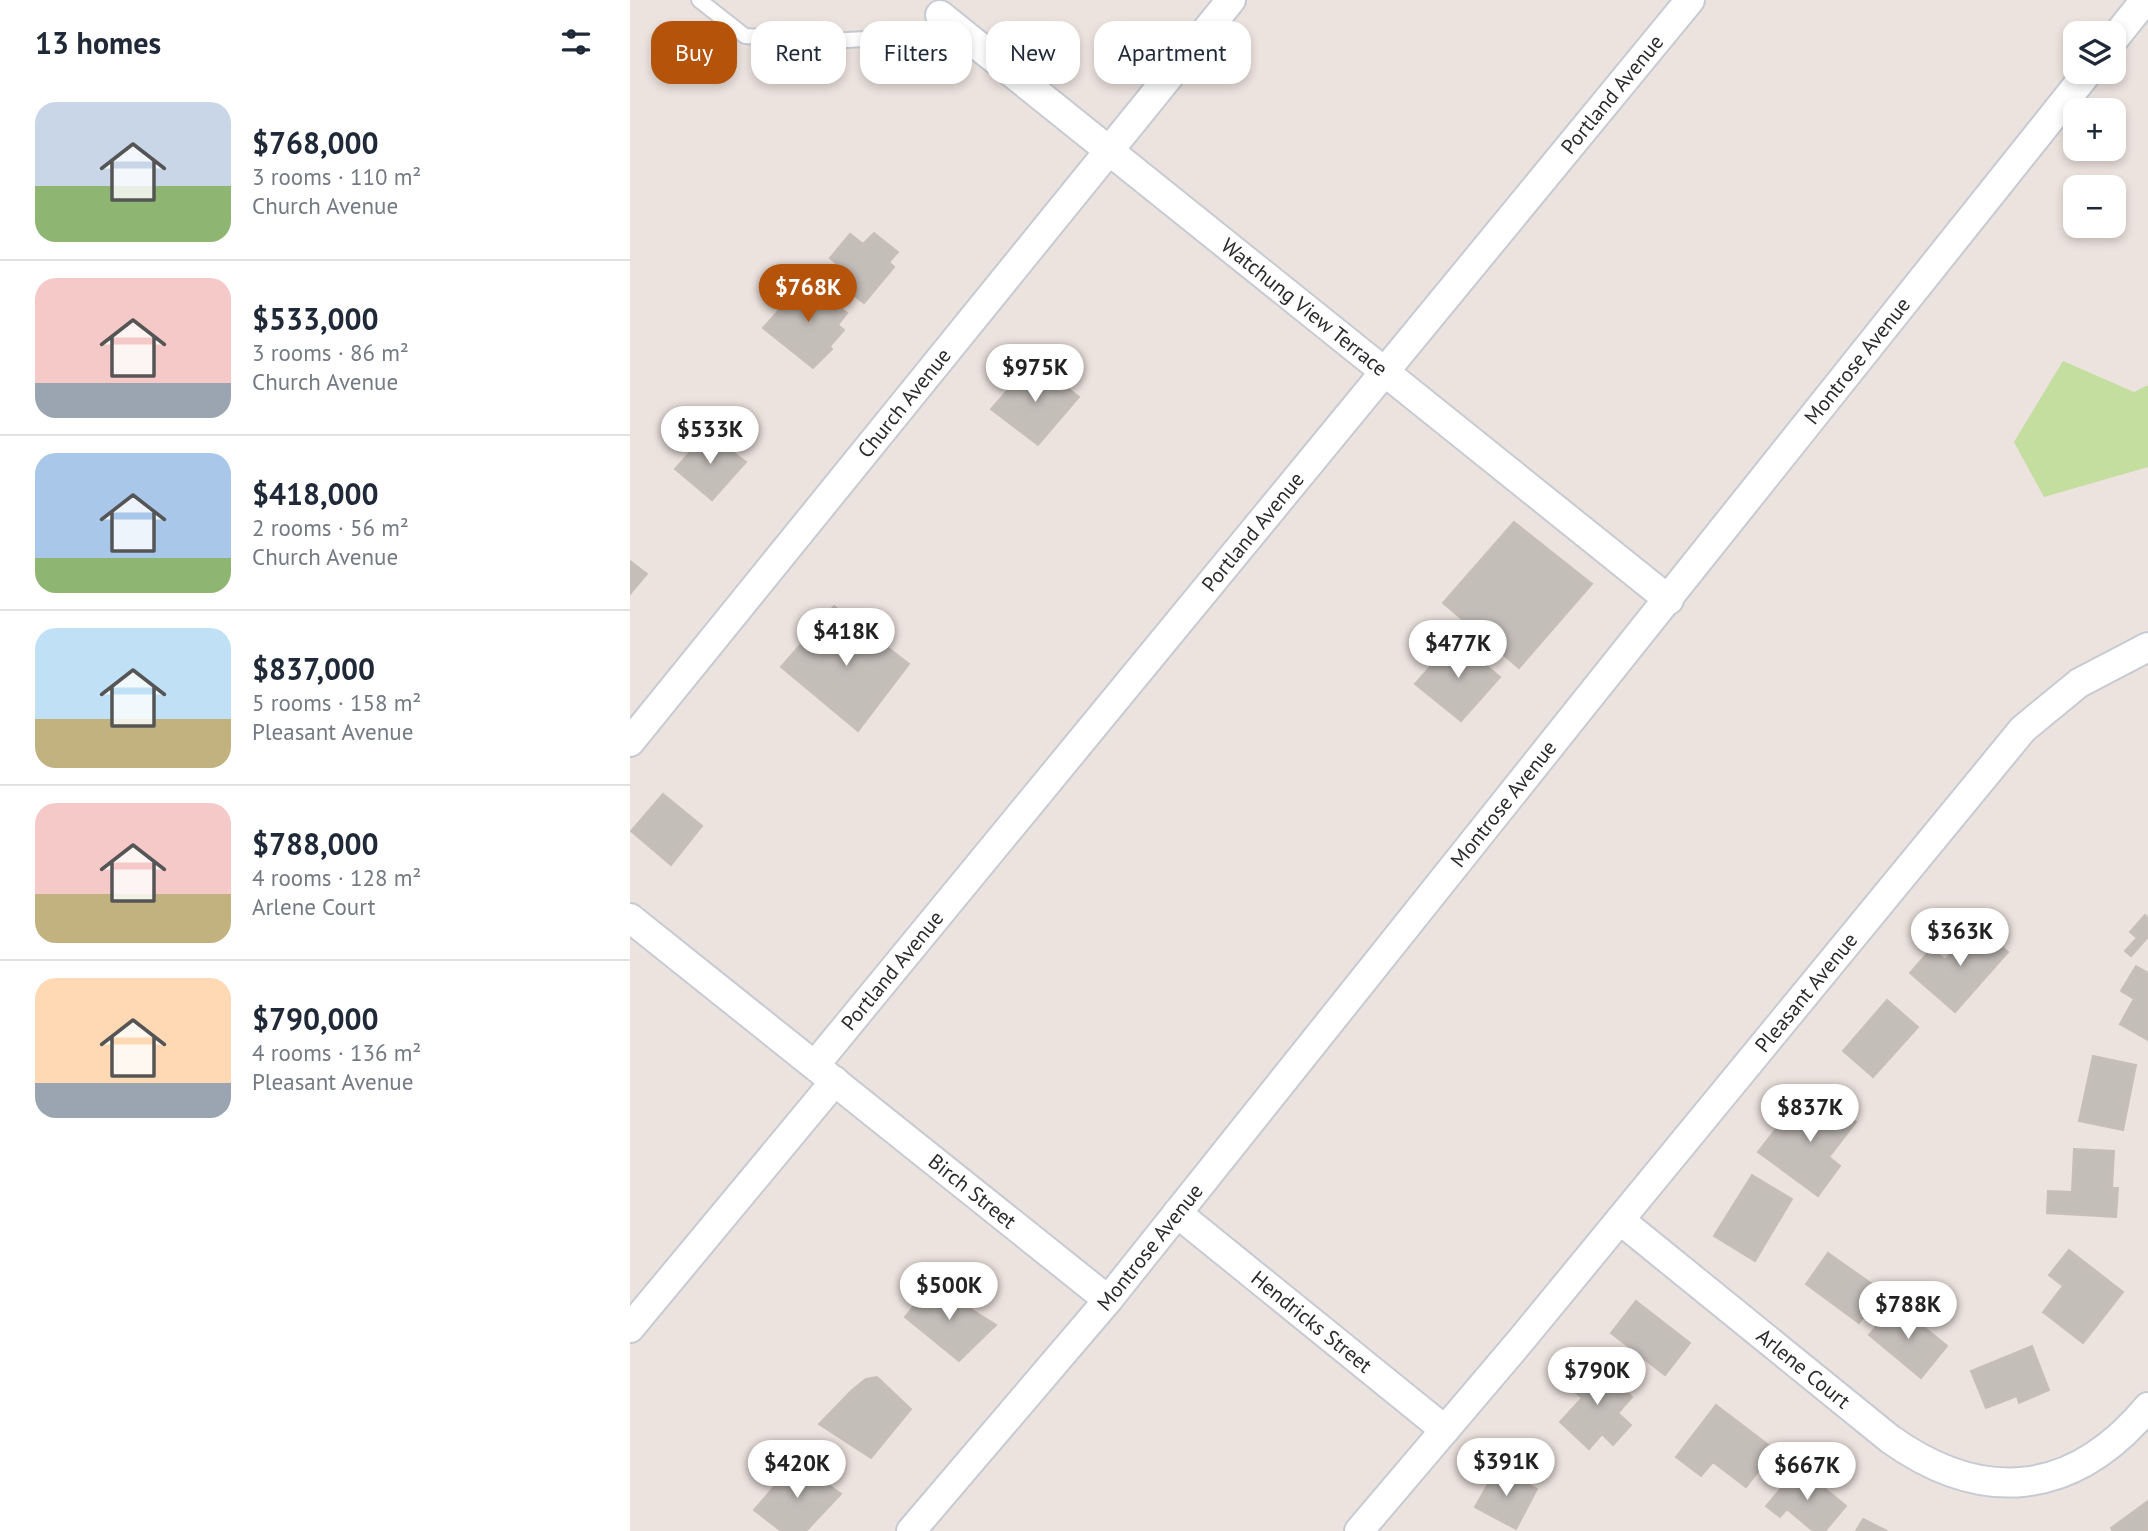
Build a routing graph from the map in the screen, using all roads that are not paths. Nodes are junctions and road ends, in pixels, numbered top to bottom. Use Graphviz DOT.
graph roads {
  1 [pos="699,0"];
  2 [pos="1231,0"];
  3 [pos="1690,0"];
  4 [pos="2145,0"];
  5 [pos="948,14"];
  6 [pos="2126,24"];
  7 [pos="2078,84"];
  8 [pos="1109,151"];
  9 [pos="1385,372"];
  10 [pos="1669,600"];
  11 [pos="2148,648"];
  12 [pos="630,742"];
  13 [pos="630,918"];
  14 [pos="825,1073"];
  15 [pos="1178,1213"];
  16 [pos="1620,1220"];
  17 [pos="1108,1300"];
  18 [pos="630,1328"];
  19 [pos="2148,1407"];
  20 [pos="1445,1430"];
  21 [pos="1371,1527"];
  22 [pos="911,1531"];
  1 -- 5 [label="lane"];
  2 -- 8 [label="street, Church Avenue"];
  3 -- 9 [label="street, Portland Avenue"];
  4 -- 6 [label="street"];
  5 -- 8 [label="street, Watchung View Terrace"];
  7 -- 10 [label="street, Montrose Avenue"];
  8 -- 9 [label="street, Watchung View Terrace"];
  8 -- 12 [label="street, Church Avenue"];
  9 -- 10 [label="street, Watchung View Terrace"];
  9 -- 14 [label="street, Portland Avenue"];
  10 -- 15 [label="street, Montrose Avenue"];
  11 -- 16 [label="street, Pleasant Avenue"];
  13 -- 14 [label="street, Birch Street"];
  14 -- 17 [label="street, Birch Street"];
  14 -- 18 [label="street, Portland Avenue"];
  15 -- 17 [label="street, Montrose Avenue"];
  15 -- 20 [label="street, Hendricks Street"];
  16 -- 19 [label="street, Arlene Court"];
  16 -- 20 [label="street, Pleasant Avenue"];
  17 -- 22 [label="street, Montrose Avenue"];
  20 -- 21 [label="street, Pleasant Avenue"];
}
